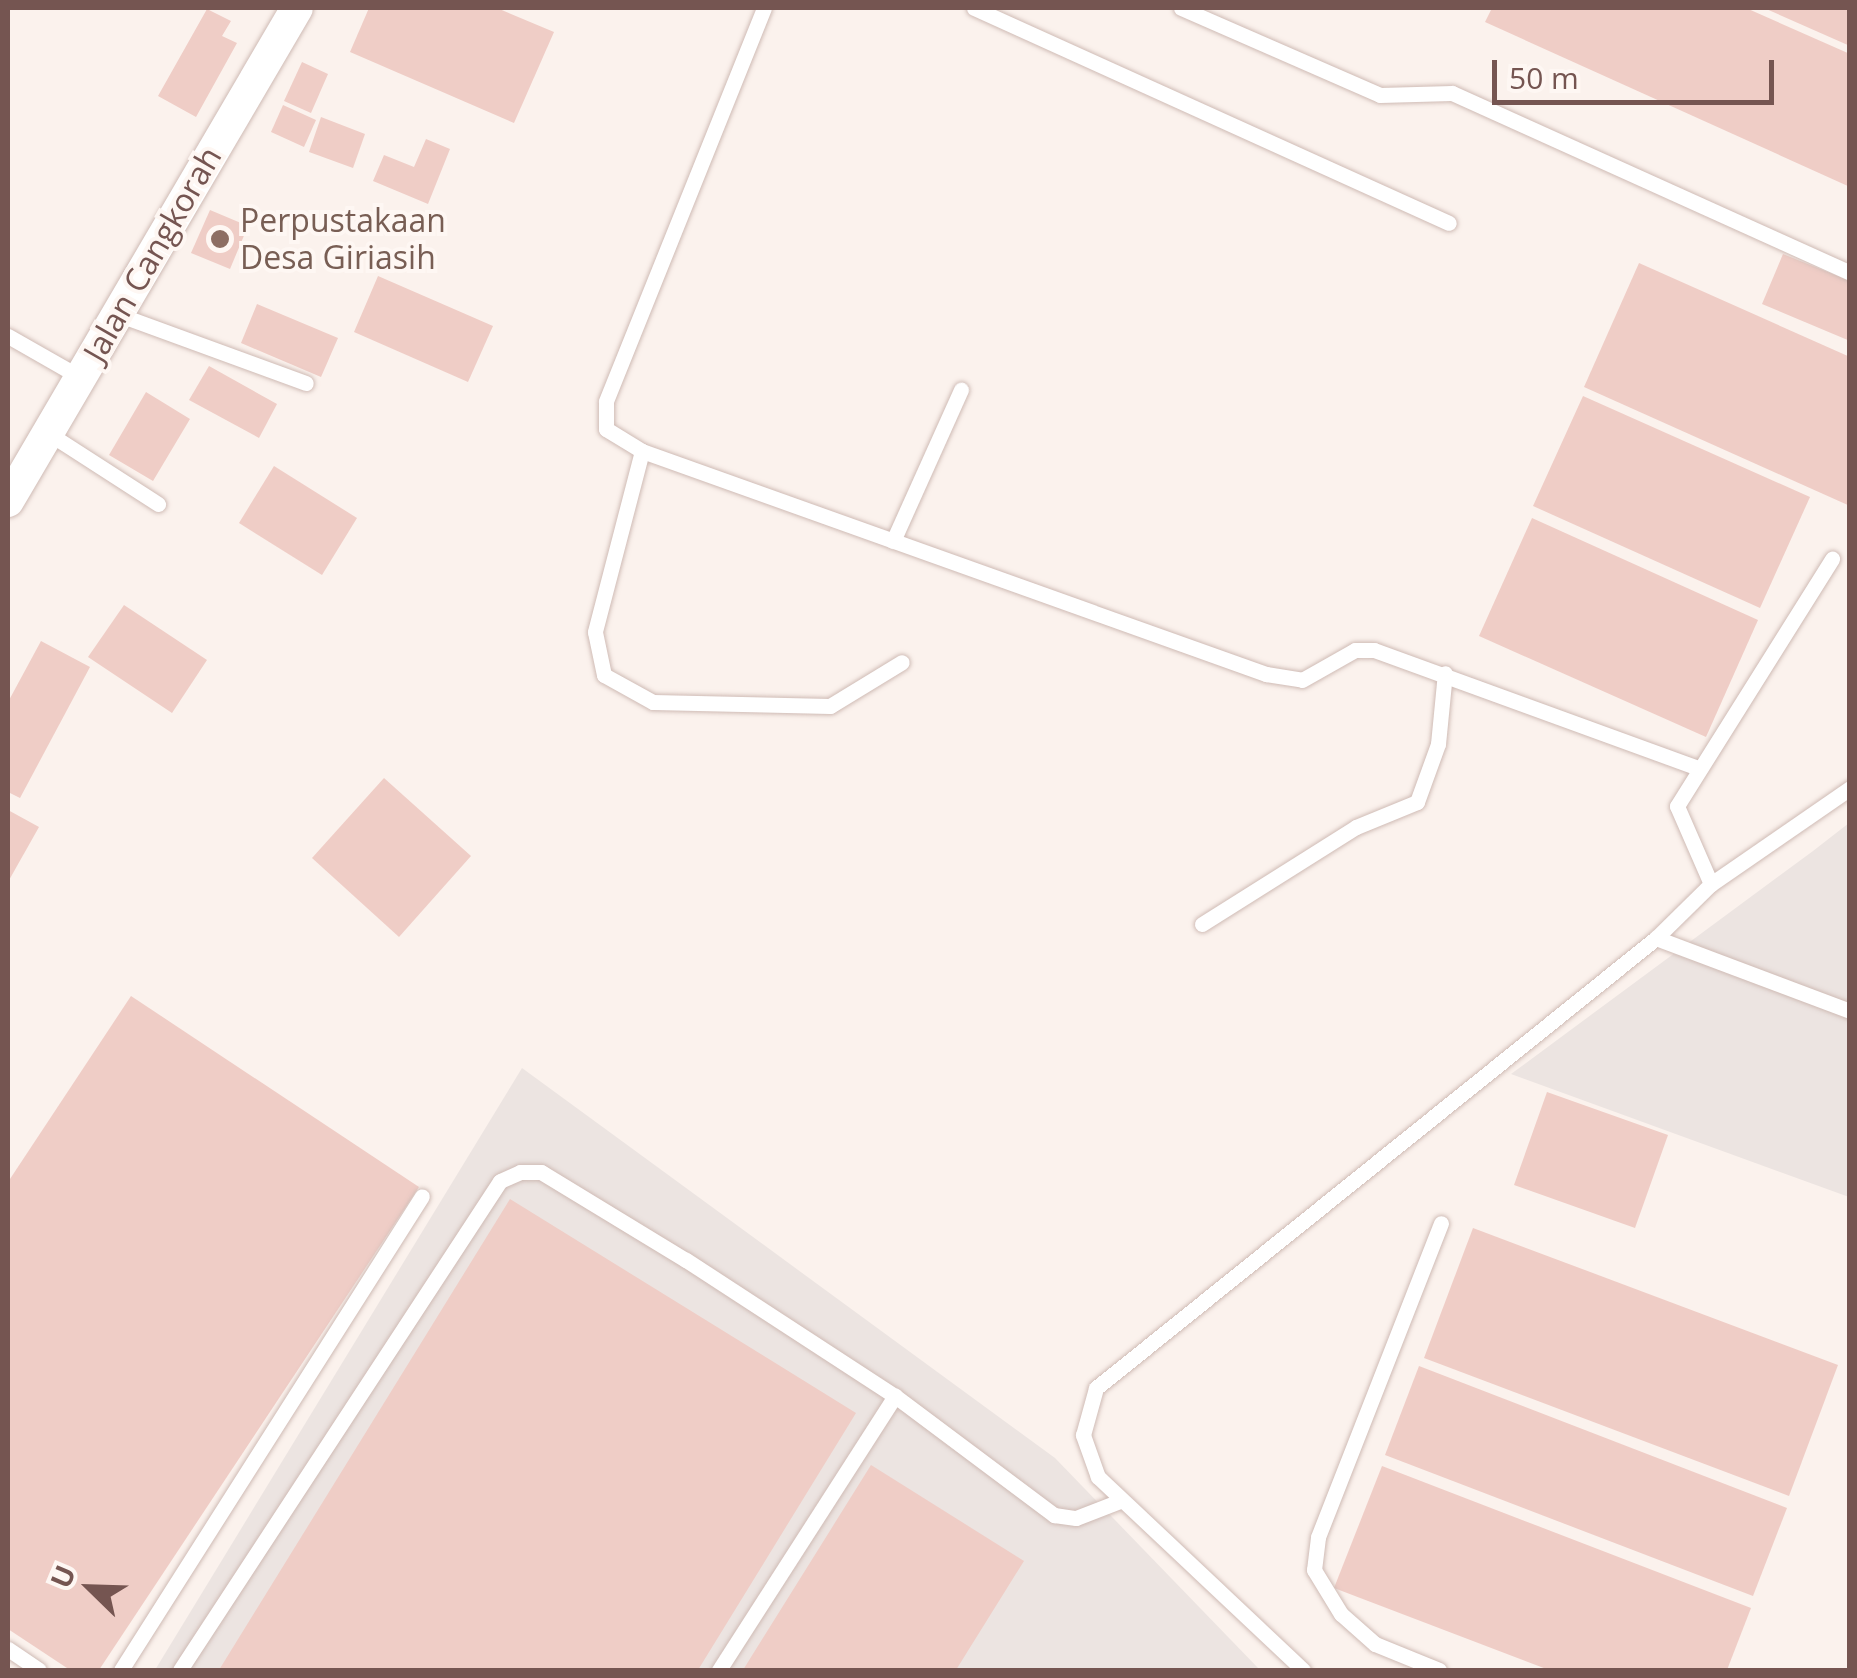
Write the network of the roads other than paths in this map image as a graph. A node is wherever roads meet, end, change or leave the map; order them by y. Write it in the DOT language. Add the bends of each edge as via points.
graph roads {
  1 [pos="764,8"];
  2 [pos="974,8"];
  3 [pos="1181,8"];
  4 [pos="287,11"];
  5 [pos="1449,223"];
  6 [pos="1850,273"];
  7 [pos="117,314"];
  8 [pos="8,336"];
  9 [pos="80,377"];
  10 [pos="306,383"];
  11 [pos="961,390"];
  12 [pos="47,433"];
  13 [pos="642,451"];
  14 [pos="8,501"];
  15 [pos="158,504"];
  16 [pos="893,541"];
  17 [pos="1832,559"];
  18 [pos="902,662"];
  19 [pos="1445,673"];
  20 [pos="1695,767"];
  21 [pos="1850,788"];
  22 [pos="1711,884"];
  23 [pos="1202,924"];
  24 [pos="1656,938"];
  25 [pos="1850,1011"];
  26 [pos="422,1196"];
  27 [pos="1440,1222"];
  28 [pos="895,1396"];
  29 [pos="1120,1501"];
  30 [pos="8,1649"];
  31 [pos="39,1670"];
  32 [pos="122,1670"];
  33 [pos="180,1670"];
  34 [pos="718,1670"];
  35 [pos="1304,1670"];
  36 [pos="1439,1670"];
  1 -- 13 [label="lane" via="606,402 606,428"];
  2 -- 5 [label="lane"];
  3 -- 6 [label="lane" via="1380,95 1452,93"];
  4 -- 7 [label="street, Jalan Cangkorah"];
  7 -- 9 [label="street, Jalan Cangkorah"];
  7 -- 10 [label="lane"];
  8 -- 9 [label="lane"];
  9 -- 12 [label="street, Jalan Cangkorah"];
  11 -- 16 [label="lane"];
  12 -- 14 [label="street, Jalan Cangkorah"];
  12 -- 15 [label="lane"];
  13 -- 16 [label="lane"];
  13 -- 18 [label="lane" via="595,632 604,675 653,702 830,706"];
  16 -- 19 [label="lane" via="1266,674 1302,680 1356,650"];
  17 -- 20 [label="lane"];
  19 -- 20 [label="lane"];
  19 -- 23 [label="lane" via="1438,744 1416,802 1356,826"];
  20 -- 22 [label="lane" via="1677,822"];
  21 -- 22 [label="lane"];
  22 -- 24 [label="lane"];
  24 -- 25 [label="lane"];
  24 -- 29 [label="lane" via="1105,1375 1083,1435 1086,1456"];
  26 -- 32 [label="lane"];
  27 -- 36 [label="lane" via="1318,1536 1314,1570 1375,1644"];
  28 -- 29 [label="lane" via="1054,1515 1076,1518"];
  28 -- 33 [label="lane" via="541,1172 520,1172 500,1181"];
  28 -- 34 [label="lane"];
  29 -- 35 [label="lane"];
  30 -- 31 [label="lane"];
}
